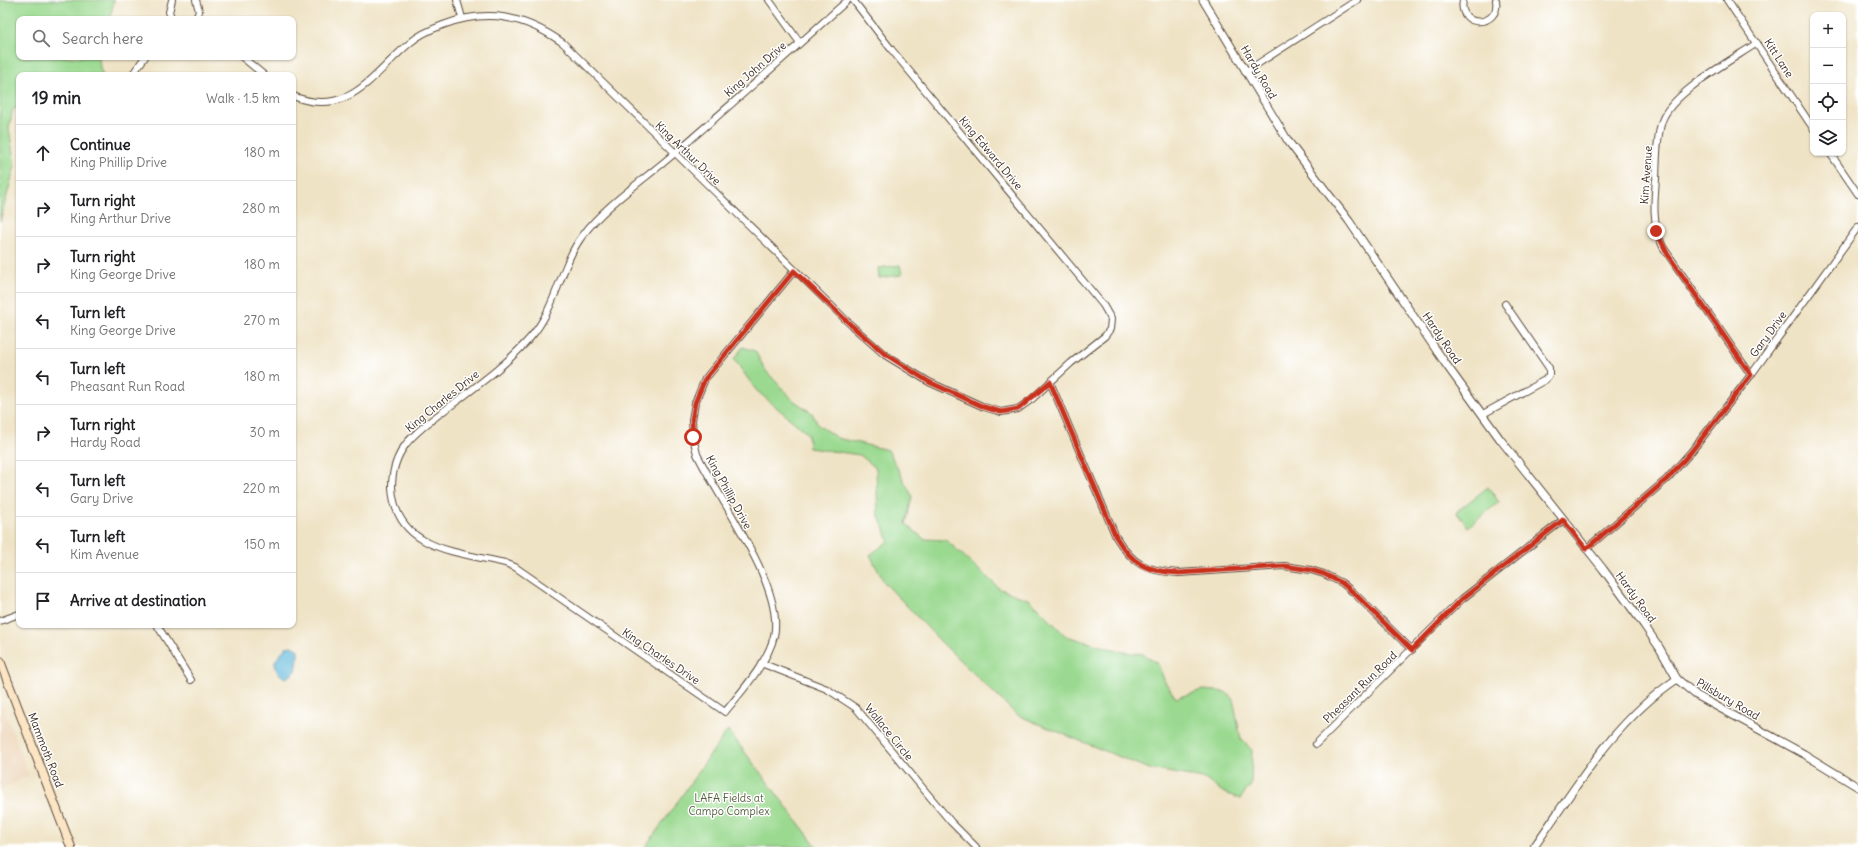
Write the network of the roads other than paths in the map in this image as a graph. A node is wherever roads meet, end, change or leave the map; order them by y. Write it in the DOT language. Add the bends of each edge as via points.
graph roads {
  1 [pos="172,0"];
  2 [pos="196,0"];
  3 [pos="457,0"];
  4 [pos="769,0"];
  5 [pos="848,0"];
  6 [pos="853,0"];
  7 [pos="1203,0"];
  8 [pos="1357,0"];
  9 [pos="1463,0"];
  10 [pos="1496,0"];
  11 [pos="1727,0"];
  12 [pos="170,16"];
  13 [pos="197,16"];
  14 [pos="462,18"];
  15 [pos="800,43"];
  16 [pos="1757,43"];
  17 [pos="143,60"];
  18 [pos="246,60"];
  19 [pos="134,72"];
  20 [pos="260,72"];
  21 [pos="1245,72"];
  22 [pos="296,97"];
  23 [pos="1810,123"];
  24 [pos="675,153"];
  25 [pos="1832,156"];
  26 [pos="1858,194"];
  27 [pos="1858,227"];
  28 [pos="794,271"];
  29 [pos="1505,304"];
  30 [pos="1751,375"];
  31 [pos="1050,382"];
  32 [pos="1483,414"];
  33 [pos="1563,520"];
  34 [pos="1586,549"];
  35 [pos="16,615"];
  36 [pos="0,621"];
  37 [pos="159,628"];
  38 [pos="1412,650"];
  39 [pos="0,661"];
  40 [pos="761,663"];
  41 [pos="1677,679"];
  42 [pos="191,680"];
  43 [pos="725,712"];
  44 [pos="1316,744"];
  45 [pos="1858,787"];
  46 [pos="71,847"];
  47 [pos="976,847"];
  48 [pos="1534,847"];
  1 -- 12 [label="street" via="168,12"];
  2 -- 13 [label="street" via="199,11"];
  3 -- 14 [label="street"];
  4 -- 15 [label="street"];
  5 -- 15 [label="street, King John Drive"];
  6 -- 31 [label="street, King Edward Drive" via="1103,305 1111,319 1110,329 1105,336"];
  7 -- 21 [label="street, Hardy Road"];
  8 -- 21 [label="street"];
  9 -- 10 [label="street" via="1462,9 1465,15 1479,22 1489,19 1494,14"];
  11 -- 16 [label="street, Kitt Lane"];
  14 -- 22 [label="street, King Arthur Drive" via="433,28 418,37 367,85 350,96 322,102"];
  14 -- 24 [label="street, King Arthur Drive" via="500,15 526,22 549,33"];
  15 -- 24 [label="street, King John Drive"];
  16 -- 23 [label="street, Kitt Lane"];
  16 -- 30 [label="street, Kim Avenue" via="1684,93 1665,114 1661,122 1654,206 1656,231 1665,251"];
  17 -- 19 [label="street"];
  18 -- 20 [label="street"];
  21 -- 32 [label="street, Hardy Road" via="1288,141 1351,224 1445,363"];
  24 -- 28 [label="street, King Arthur Drive"];
  24 -- 43 [label="street, King Charles Drive" via="600,216 582,236 546,315 532,337 500,367 431,420 406,444 395,467 392,488 399,514 411,531 422,540 440,549 515,567"];
  25 -- 26 [label="street"];
  27 -- 30 [label="street, Gary Drive"];
  28 -- 31 [label="street, King Arthur Drive" via="885,354 929,382 978,404 1001,412 1010,412 1023,406"];
  28 -- 40 [label="street, King Phillip Drive" via="705,379 695,403 692,420 697,454 761,572 773,601 774,636"];
  29 -- 32 [label="street" via="1549,368 1549,375 1546,380"];
  30 -- 34 [label="street, Gary Drive" via="1667,479"];
  31 -- 38 [label="street" via="1116,537 1125,552 1137,563 1145,568 1179,573 1284,566 1311,570 1342,583"];
  32 -- 33 [label="street, Hardy Road"];
  33 -- 34 [label="street, Hardy Road"];
  33 -- 38 [label="street, Pheasant Run Road" via="1462,599"];
  34 -- 41 [label="street, Hardy Road" via="1644,625"];
  35 -- 36 [label="street"];
  37 -- 42 [label="street"];
  38 -- 44 [label="street, Pheasant Run Road"];
  39 -- 46 [label="main road, Mammoth Road"];
  40 -- 43 [label="street, King Phillip Drive"];
  40 -- 47 [label="street, Wallace Circle" via="827,689 856,708 951,822"];
  41 -- 45 [label="street, Pillsbury Road" via="1696,695 1804,754"];
  41 -- 48 [label="street" via="1655,694 1622,725 1587,770"];
}
